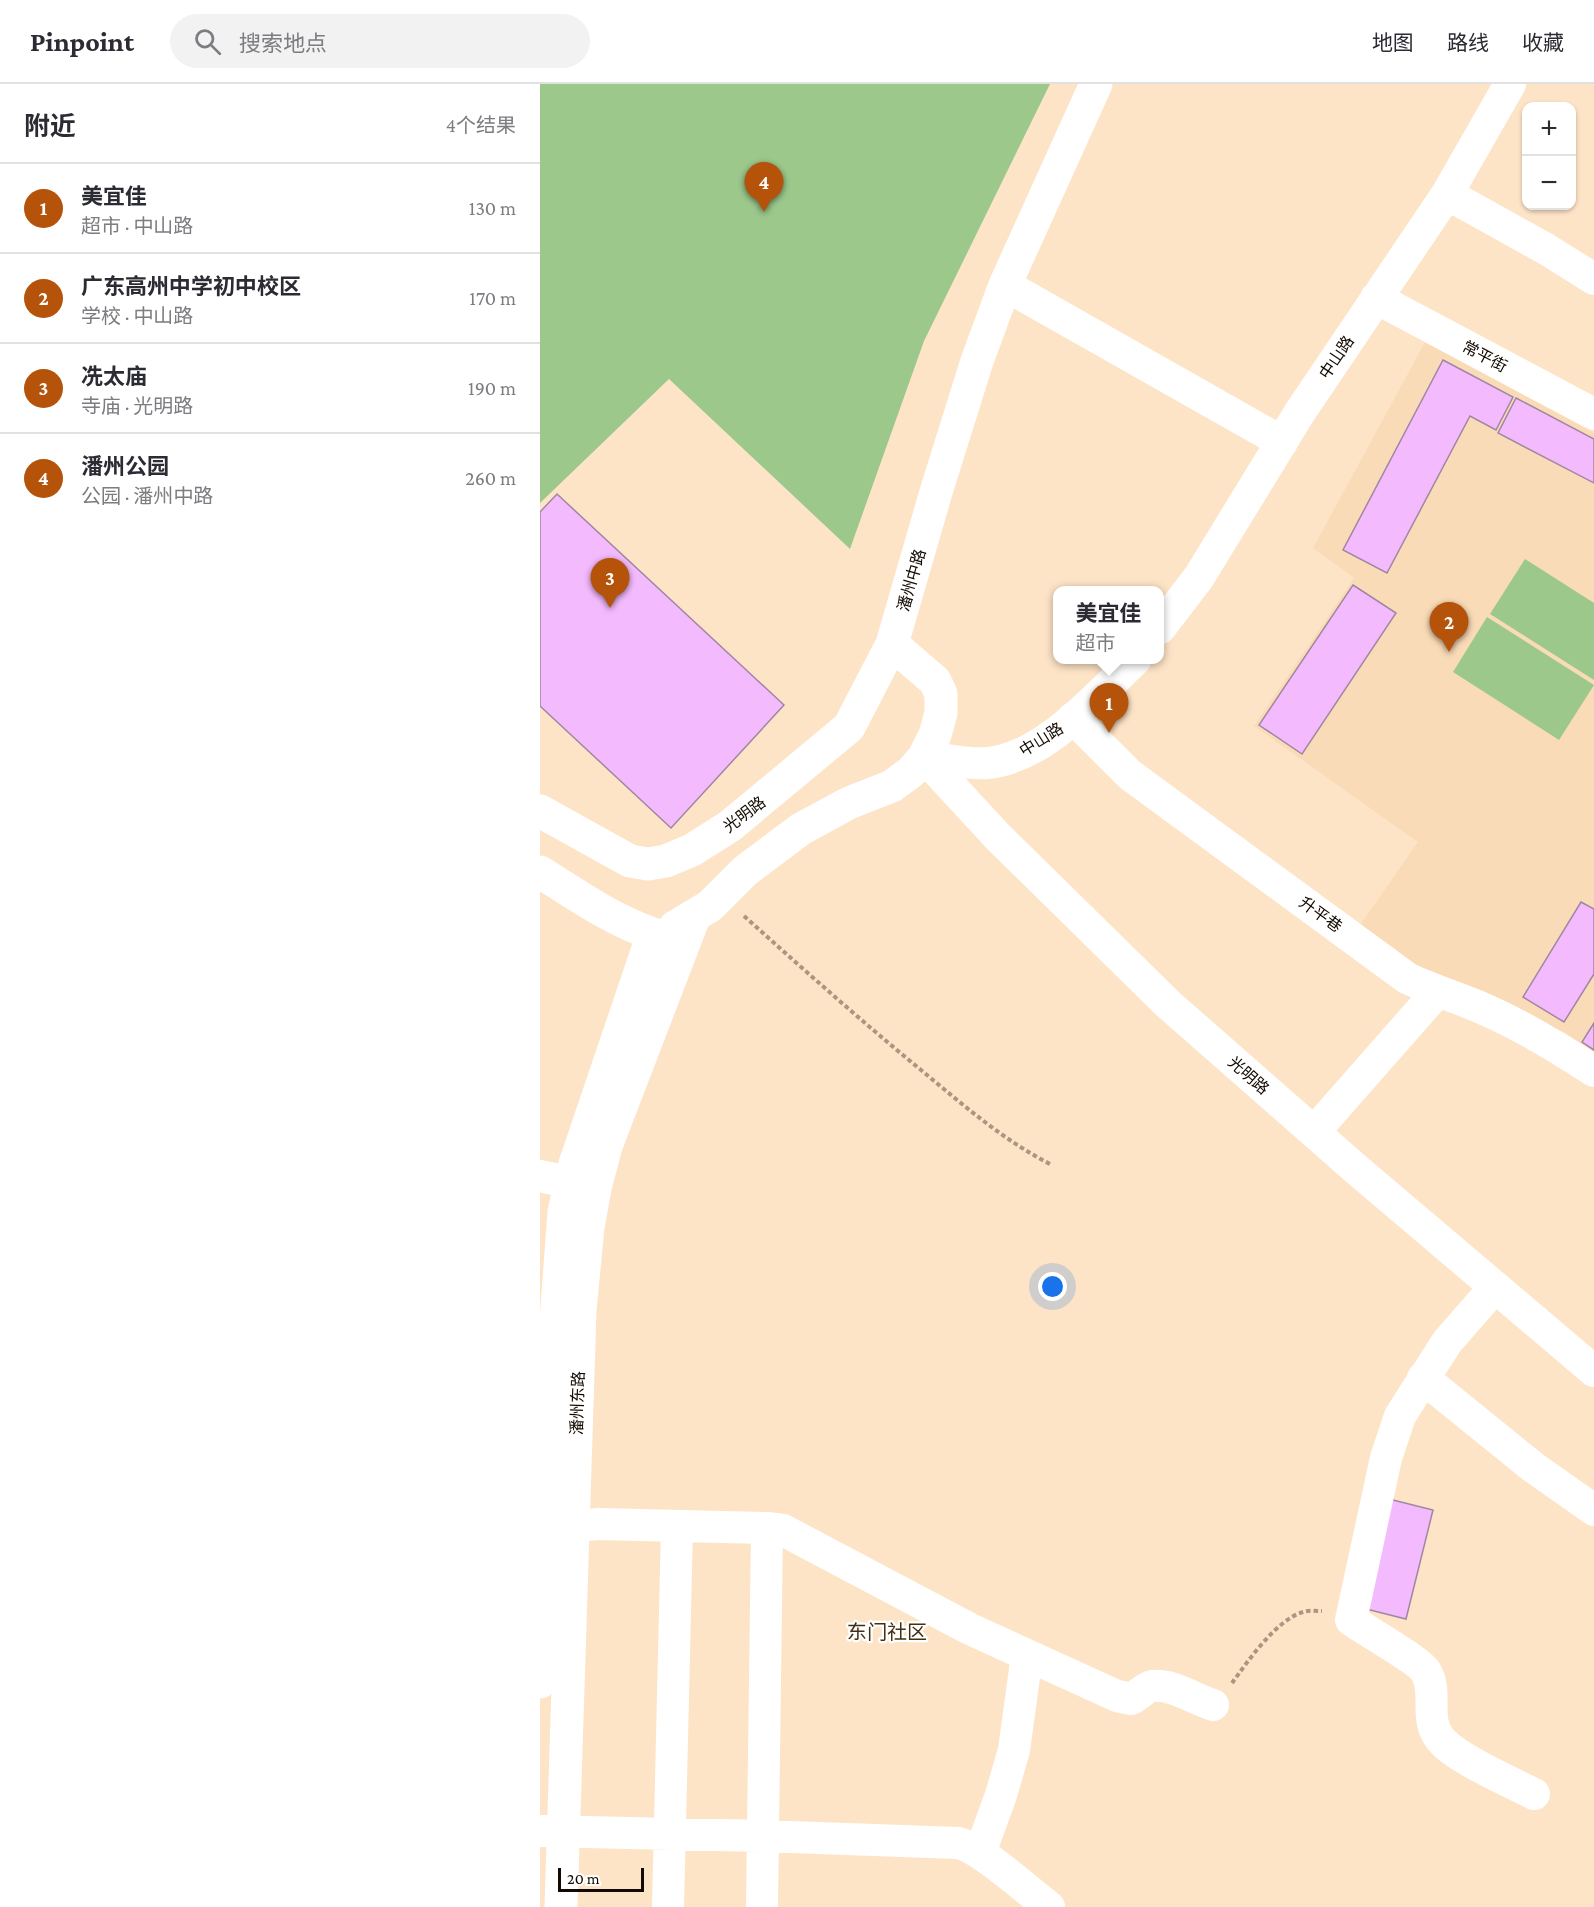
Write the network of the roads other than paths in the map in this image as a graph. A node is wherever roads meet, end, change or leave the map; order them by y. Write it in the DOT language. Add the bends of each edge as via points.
graph roads {
  1 [pos="1096,84"];
  2 [pos="1510,84"];
  3 [pos="1448,194"];
  4 [pos="1594,279"];
  5 [pos="1005,285"];
  6 [pos="1376,298"];
  7 [pos="1594,414"];
  8 [pos="1282,442"];
  9 [pos="1164,623"];
  10 [pos="892,644"];
  11 [pos="1131,664"];
  12 [pos="1073,718"];
  13 [pos="924,757"];
  14 [pos="540,811"];
  15 [pos="540,872"];
  16 [pos="694,917"];
  17 [pos="653,934"];
  18 [pos="1437,992"];
  19 [pos="1594,1071"];
  20 [pos="1314,1132"];
  21 [pos="540,1176"];
  22 [pos="583,1186"];
  23 [pos="1495,1287"];
  24 [pos="1589,1356"];
  25 [pos="1423,1378"];
  26 [pos="1594,1510"];
  27 [pos="553,1521"];
  28 [pos="677,1527"];
  29 [pos="767,1528"];
  30 [pos="1027,1655"];
  31 [pos="540,1682"];
  32 [pos="1213,1705"];
  33 [pos="1534,1794"];
  34 [pos="552,1831"];
  35 [pos="670,1834"];
  36 [pos="763,1836"];
  37 [pos="980,1853"];
  38 [pos="561,1907"];
  39 [pos="668,1907"];
  40 [pos="762,1907"];
  41 [pos="1049,1907"];
  1 -- 5 [label="main road, 潘州中路"];
  2 -- 3 [label="street, 中山路"];
  3 -- 4 [label="street"];
  3 -- 6 [label="street, 中山路"];
  5 -- 8 [label="street"];
  5 -- 10 [label="main road, 潘州中路" via="977,361"];
  6 -- 7 [label="street, 常平街"];
  6 -- 8 [label="street, 中山路"];
  8 -- 9 [label="street, 中山路" via="1199,577"];
  10 -- 13 [label="main road" via="934,681 941,694 941,713"];
  10 -- 14 [label="main road, 光明路" via="849,727 730,826 692,850 666,861 630,861"];
  11 -- 12 [label="street, 中山路"];
  12 -- 13 [label="street, 中山路" via="1029,751 1011,758 987,763"];
  12 -- 18 [label="street, 升平巷" via="1116,763 1154,793 1407,978"];
  13 -- 16 [label="main road" via="892,786 849,803 801,829 745,871"];
  13 -- 20 [label="street, 光明路" via="998,837 1168,1004"];
  15 -- 17 [label="main road" via="600,910"];
  16 -- 17 [label="main road"];
  16 -- 22 [label="main road, 潘州东路" via="606,1146"];
  17 -- 22 [label="main road, 潘州东路" via="575,1164"];
  18 -- 19 [label="street, 升平巷" via="1464,1000 1530,1032"];
  18 -- 20 [label="street"];
  20 -- 23 [label="street, 光明路"];
  21 -- 22 [label="street"];
  22 -- 27 [label="main road, 潘州东路" via="588,1227"];
  23 -- 24 [label="street, 光明路"];
  23 -- 25 [label="street" via="1447,1342"];
  25 -- 26 [label="street" via="1533,1467"];
  25 -- 33 [label="street" via="1392,1437 1351,1620 1425,1670 1431,1685 1431,1719 1443,1742"];
  27 -- 28 [label="street"];
  27 -- 31 [label="main road, 潘州东路"];
  27 -- 34 [label="main road, 潘州东路"];
  28 -- 29 [label="street"];
  28 -- 35 [label="street"];
  29 -- 30 [label="street" via="788,1533"];
  29 -- 36 [label="street"];
  30 -- 32 [label="street" via="1125,1699 1154,1686"];
  30 -- 37 [label="street" via="1014,1750"];
  34 -- 35 [label="street"];
  34 -- 38 [label="main road, 潘州东路"];
  35 -- 36 [label="street"];
  35 -- 39 [label="street"];
  36 -- 37 [label="street" via="958,1843"];
  36 -- 40 [label="street"];
  37 -- 41 [label="street"];
}
